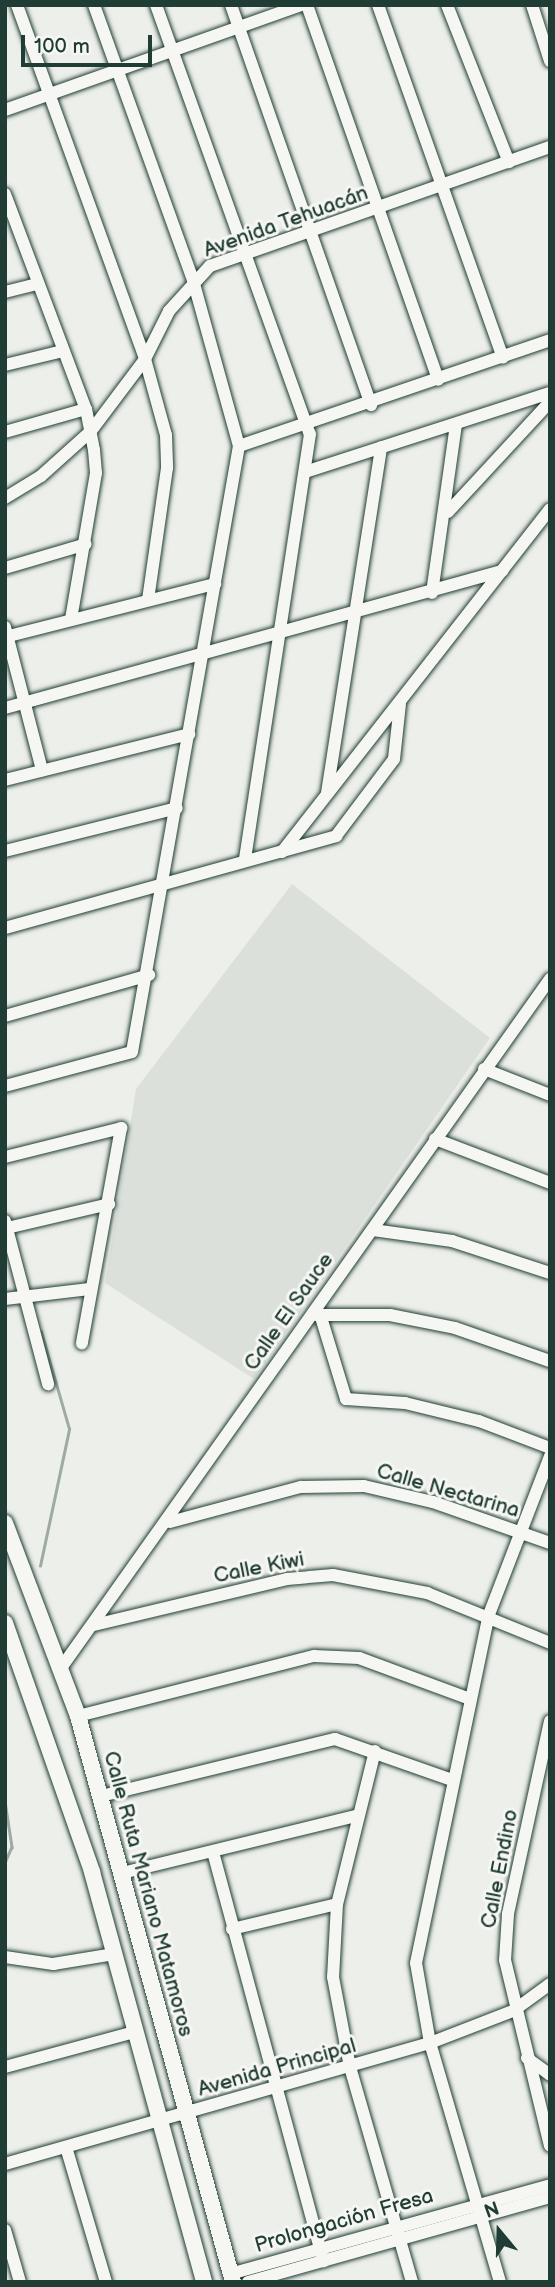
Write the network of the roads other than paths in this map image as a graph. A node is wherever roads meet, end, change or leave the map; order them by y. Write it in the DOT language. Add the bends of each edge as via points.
graph roads {
  1 [pos="17,5"];
  2 [pos="94,5"];
  3 [pos="156,5"];
  4 [pos="232,5"];
  5 [pos="301,5"];
  6 [pos="307,5"];
  7 [pos="378,5"];
  8 [pos="447,5"];
  9 [pos="532,5"];
  10 [pos="239,27"];
  11 [pos="172,50"];
  12 [pos="550,61"];
  13 [pos="117,70"];
  14 [pos="48,95"];
  15 [pos="5,110"];
  16 [pos="550,147"];
  17 [pos="509,162"];
  18 [pos="442,186"];
  19 [pos="5,194"];
  20 [pos="379,208"];
  21 [pos="10,223"];
  22 [pos="313,230"];
  23 [pos="243,254"];
  24 [pos="193,281"];
  25 [pos="37,284"];
  26 [pos="5,292"];
  27 [pos="550,340"];
  28 [pos="63,351"];
  29 [pos="503,358"];
  30 [pos="145,359"];
  31 [pos="5,365"];
  32 [pos="438,380"];
  33 [pos="550,393"];
  34 [pos="550,402"];
  35 [pos="371,405"];
  36 [pos="86,409"];
  37 [pos="309,425"];
  38 [pos="456,425"];
  39 [pos="91,431"];
  40 [pos="5,432"];
  41 [pos="239,446"];
  42 [pos="381,447"];
  43 [pos="305,472"];
  44 [pos="5,498"];
  45 [pos="550,509"];
  46 [pos="447,513"];
  47 [pos="86,544"];
  48 [pos="5,568"];
  49 [pos="502,571"];
  50 [pos="215,584"];
  51 [pos="432,593"];
  52 [pos="148,600"];
  53 [pos="352,616"];
  54 [pos="71,619"];
  55 [pos="6,633"];
  56 [pos="278,636"];
  57 [pos="200,658"];
  58 [pos="25,703"];
  59 [pos="400,704"];
  60 [pos="5,708"];
  61 [pos="189,734"];
  62 [pos="43,771"];
  63 [pos="5,780"];
  64 [pos="327,793"];
  65 [pos="177,808"];
  66 [pos="5,850"];
  67 [pos="282,852"];
  68 [pos="245,860"];
  69 [pos="161,883"];
  70 [pos="5,928"];
  71 [pos="149,975"];
  72 [pos="550,979"];
  73 [pos="535,1000"];
  74 [pos="550,1006"];
  75 [pos="5,1017"];
  76 [pos="484,1069"];
  77 [pos="5,1086"];
  78 [pos="550,1095"];
  79 [pos="435,1139"];
  80 [pos="5,1157"];
  81 [pos="550,1183"];
  82 [pos="109,1204"];
  83 [pos="6,1224"];
  84 [pos="373,1230"];
  85 [pos="9,1247"];
  86 [pos="550,1273"];
  87 [pos="89,1289"];
  88 [pos="23,1294"];
  89 [pos="5,1299"];
  90 [pos="314,1315"];
  91 [pos="82,1343"];
  92 [pos="550,1361"];
  93 [pos="48,1384"];
  94 [pos="550,1448"];
  95 [pos="550,1456"];
  96 [pos="170,1522"];
  97 [pos="5,1523"];
  98 [pos="519,1531"];
  99 [pos="550,1543"];
  100 [pos="488,1617"];
  101 [pos="5,1623"];
  102 [pos="94,1625"];
  103 [pos="550,1643"];
  104 [pos="61,1668"];
  105 [pos="470,1699"];
  106 [pos="78,1716"];
  107 [pos="550,1721"];
  108 [pos="375,1751"];
  109 [pos="449,1779"];
  110 [pos="101,1796"];
  111 [pos="356,1816"];
  112 [pos="213,1852"];
  113 [pos="122,1874"];
  114 [pos="337,1904"];
  115 [pos="232,1929"];
  116 [pos="114,1954"];
  117 [pos="5,1957"];
  118 [pos="550,1983"];
  119 [pos="513,2011"];
  120 [pos="135,2032"];
  121 [pos="430,2043"];
  122 [pos="527,2058"];
  123 [pos="10,2063"];
  124 [pos="350,2067"];
  125 [pos="550,2075"];
  126 [pos="275,2090"];
  127 [pos="185,2116"];
  128 [pos="160,2123"];
  129 [pos="550,2146"];
  130 [pos="66,2147"];
  131 [pos="5,2164"];
  132 [pos="550,2185"];
  133 [pos="550,2197"];
  134 [pos="478,2202"];
  135 [pos="482,2215"];
  136 [pos="397,2225"];
  137 [pos="5,2230"];
  138 [pos="401,2239"];
  139 [pos="321,2255"];
  140 [pos="9,2256"];
  141 [pos="232,2278"];
  142 [pos="20,2282"];
  143 [pos="106,2282"];
  144 [pos="204,2282"];
  145 [pos="248,2282"];
  146 [pos="412,2282"];
  147 [pos="500,2282"];
  1 -- 14 [label="street"];
  2 -- 13 [label="street"];
  3 -- 11 [label="street"];
  4 -- 10 [label="street"];
  5 -- 10 [label="street"];
  6 -- 20 [label="street"];
  7 -- 18 [label="street"];
  8 -- 17 [label="street"];
  9 -- 12 [label="street"];
  10 -- 11 [label="street"];
  10 -- 22 [label="street"];
  11 -- 13 [label="street"];
  11 -- 23 [label="street"];
  13 -- 14 [label="street"];
  13 -- 24 [label="street"];
  14 -- 15 [label="street"];
  14 -- 30 [label="street"];
  16 -- 17 [label="street, Avenida Tehuacán"];
  17 -- 18 [label="street, Avenida Tehuacán"];
  18 -- 20 [label="street, Avenida Tehuacán"];
  18 -- 29 [label="street"];
  19 -- 21 [label="street"];
  20 -- 22 [label="street, Avenida Tehuacán"];
  20 -- 32 [label="street"];
  21 -- 25 [label="street"];
  22 -- 23 [label="street, Avenida Tehuacán"];
  22 -- 35 [label="street"];
  23 -- 24 [label="street, Avenida Tehuacán"];
  23 -- 37 [label="street"];
  24 -- 30 [label="street, Avenida Tehuacán"];
  24 -- 41 [label="street"];
  25 -- 26 [label="street"];
  25 -- 28 [label="street"];
  27 -- 29 [label="street"];
  28 -- 31 [label="street"];
  28 -- 36 [label="street"];
  29 -- 32 [label="street"];
  30 -- 39 [label="street, Avenida Tehuacán"];
  30 -- 52 [label="street" via="166,435 167,468"];
  32 -- 35 [label="street"];
  33 -- 38 [label="street"];
  34 -- 46 [label="street"];
  35 -- 37 [label="street"];
  36 -- 39 [label="street"];
  36 -- 40 [label="street"];
  37 -- 41 [label="street"];
  37 -- 43 [label="street"];
  38 -- 42 [label="street"];
  38 -- 46 [label="street"];
  39 -- 44 [label="street, Avenida Tehuacán" via="41,476"];
  39 -- 47 [label="street" via="96,473"];
  41 -- 50 [label="street"];
  42 -- 43 [label="street"];
  42 -- 53 [label="street"];
  43 -- 56 [label="street"];
  45 -- 49 [label="street"];
  46 -- 51 [label="street"];
  47 -- 48 [label="street"];
  47 -- 54 [label="street"];
  49 -- 51 [label="street"];
  49 -- 59 [label="street"];
  50 -- 52 [label="street"];
  50 -- 57 [label="street"];
  51 -- 53 [label="street"];
  52 -- 54 [label="street"];
  53 -- 56 [label="street"];
  53 -- 64 [label="street"];
  54 -- 55 [label="street"];
  55 -- 58 [label="street"];
  56 -- 57 [label="street"];
  56 -- 68 [label="street"];
  57 -- 58 [label="street"];
  57 -- 61 [label="street"];
  58 -- 60 [label="street"];
  58 -- 62 [label="street"];
  59 -- 64 [label="street"];
  59 -- 67 [label="street" via="402,732 394,760 346,827 322,843"];
  61 -- 62 [label="street"];
  61 -- 65 [label="street"];
  62 -- 63 [label="street"];
  64 -- 67 [label="street"];
  65 -- 66 [label="street"];
  65 -- 69 [label="street"];
  67 -- 68 [label="street"];
  68 -- 69 [label="street"];
  69 -- 70 [label="street"];
  69 -- 71 [label="street"];
  71 -- 75 [label="street"];
  71 -- 77 [label="street" via="132,1052"];
  72 -- 73 [label="street, Calle El Sauce"];
  73 -- 74 [label="street"];
  73 -- 76 [label="street, Calle El Sauce"];
  76 -- 78 [label="street"];
  76 -- 79 [label="street, Calle El Sauce"];
  79 -- 81 [label="street"];
  79 -- 84 [label="street, Calle El Sauce"];
  80 -- 82 [label="street" via="121,1128"];
  82 -- 83 [label="street"];
  82 -- 87 [label="street"];
  83 -- 85 [label="street"];
  84 -- 86 [label="street" via="452,1241"];
  84 -- 90 [label="street, Calle El Sauce"];
  85 -- 88 [label="street"];
  87 -- 88 [label="street"];
  87 -- 91 [label="street"];
  88 -- 89 [label="street"];
  88 -- 93 [label="street"];
  90 -- 92 [label="street" via="390,1315 455,1328"];
  90 -- 94 [label="street" via="346,1399 430,1409"];
  90 -- 96 [label="street, Calle El Sauce"];
  95 -- 98 [label="street"];
  96 -- 98 [label="street, Calle Nectarina" via="301,1487 364,1486"];
  96 -- 102 [label="street, Calle El Sauce"];
  97 -- 104 [label="main road, Calle Ruta Mariano Matamoros"];
  98 -- 99 [label="street, Calle Nectarina"];
  98 -- 100 [label="street"];
  100 -- 102 [label="street, Calle Kiwi" via="427,1593 333,1575 288,1579"];
  100 -- 103 [label="street, Calle Kiwi"];
  100 -- 105 [label="street"];
  101 -- 116 [label="main road"];
  102 -- 104 [label="street, Calle El Sauce"];
  104 -- 106 [label="main road, Calle Ruta Mariano Matamoros"];
  105 -- 106 [label="street" via="359,1658 314,1656"];
  105 -- 109 [label="street"];
  106 -- 110 [label="main road, Calle Ruta Mariano Matamoros"];
  107 -- 119 [label="street, Calle Endino" via="508,1914 505,1960"];
  108 -- 109 [label="street"];
  108 -- 110 [label="street" via="315,1741"];
  108 -- 111 [label="street"];
  109 -- 121 [label="street" via="416,1963"];
  110 -- 113 [label="main road, Calle Ruta Mariano Matamoros"];
  111 -- 112 [label="street"];
  111 -- 114 [label="street"];
  112 -- 113 [label="street"];
  112 -- 115 [label="street"];
  113 -- 127 [label="main road, Calle Ruta Mariano Matamoros"];
  114 -- 115 [label="street"];
  114 -- 124 [label="street" via="333,1977"];
  115 -- 126 [label="street"];
  116 -- 117 [label="street" via="53,1964"];
  116 -- 120 [label="main road"];
  118 -- 119 [label="street, Avenida Principal"];
  119 -- 121 [label="street, Avenida Principal"];
  119 -- 122 [label="street, Calle Endino"];
  120 -- 123 [label="street"];
  120 -- 128 [label="main road"];
  121 -- 124 [label="street, Avenida Principal"];
  121 -- 134 [label="street"];
  122 -- 125 [label="street"];
  122 -- 129 [label="street, Calle Endino"];
  124 -- 126 [label="street, Avenida Principal"];
  124 -- 136 [label="street"];
  126 -- 127 [label="street, Avenida Principal"];
  126 -- 139 [label="street"];
  127 -- 128 [label="street, Avenida Principal"];
  127 -- 141 [label="main road, Calle Ruta Mariano Matamoros"];
  128 -- 130 [label="street, Avenida Principal"];
  128 -- 144 [label="main road"];
  130 -- 131 [label="street, Avenida Principal"];
  130 -- 143 [label="street"];
  132 -- 134 [label="street, Prolongación Fresa"];
  133 -- 135 [label="street, Prolongación Fresa"];
  134 -- 135 [label="street"];
  134 -- 136 [label="street, Prolongación Fresa"];
  135 -- 138 [label="street, Prolongación Fresa"];
  135 -- 147 [label="street"];
  136 -- 138 [label="street"];
  136 -- 139 [label="street, Prolongación Fresa"];
  137 -- 140 [label="street"];
  138 -- 139 [label="street, Prolongación Fresa"];
  138 -- 146 [label="street"];
  139 -- 141 [label="street, Prolongación Fresa"];
  139 -- 145 [label="street, Prolongación Fresa"];
  140 -- 142 [label="street"];
}
